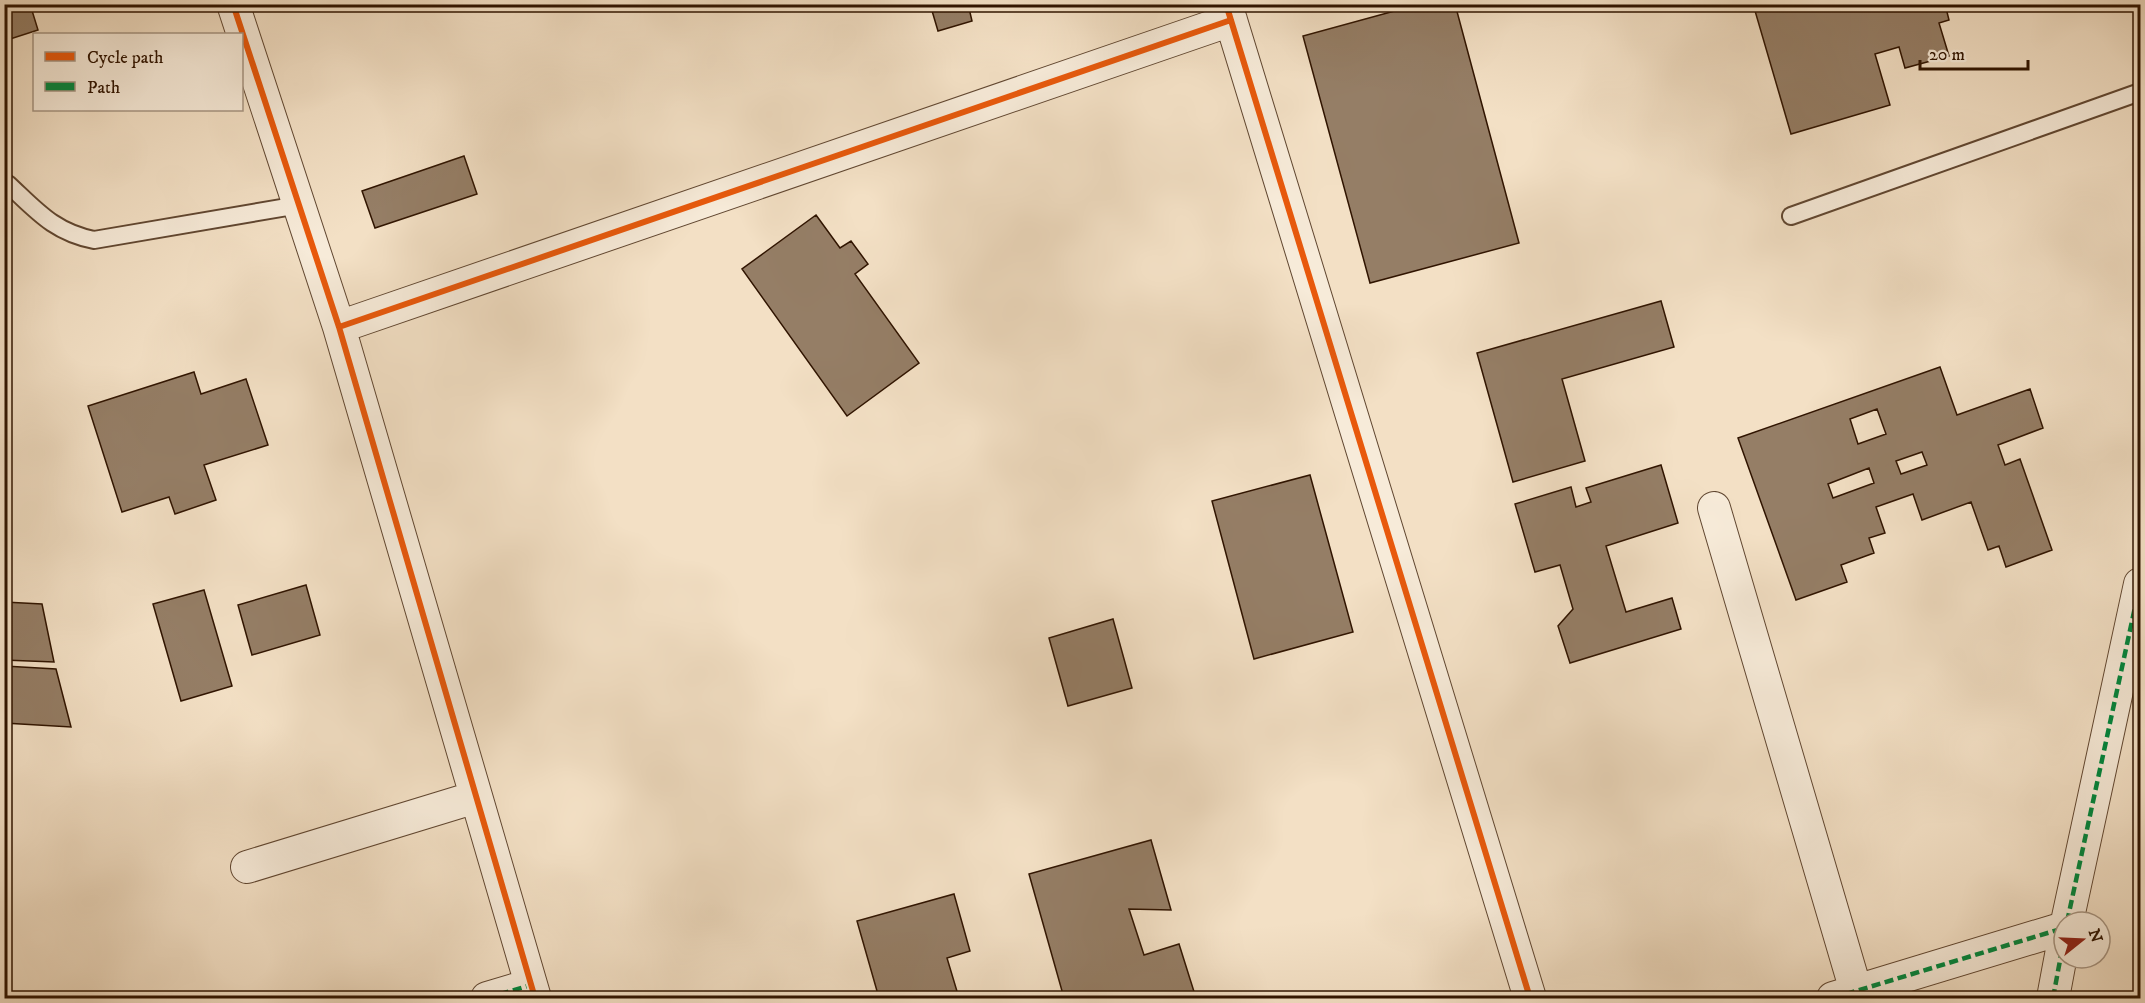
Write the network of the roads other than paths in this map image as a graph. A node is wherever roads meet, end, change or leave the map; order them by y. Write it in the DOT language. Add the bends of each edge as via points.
graph roads {
  1 [pos="233,4"];
  2 [pos="1229,12"];
  3 [pos="243,33"];
  4 [pos="243,34"];
  5 [pos="2140,92"];
  6 [pos="8,184"];
  7 [pos="299,205"];
  8 [pos="1791,216"];
  9 [pos="339,327"];
  10 [pos="1714,508"];
  11 [pos="2140,584"];
  12 [pos="476,797"];
  13 [pos="247,867"];
  14 [pos="2070,910"];
  15 [pos="2052,932"];
  16 [pos="2058,970"];
  17 [pos="533,992"];
  18 [pos="1844,995"];
  19 [pos="488,999"];
  20 [pos="1530,999"];
  21 [pos="2053,999"];
  1 -- 3 [label="street"];
  2 -- 9 [label="street"];
  2 -- 20 [label="street"];
  4 -- 7 [label="street"];
  5 -- 8 [label="lane"];
  6 -- 7 [label="lane" via="53,225 74,236 94,240"];
  7 -- 9 [label="street"];
  9 -- 12 [label="street"];
  10 -- 18 [label="street"];
  11 -- 14 [label="street"];
  12 -- 13 [label="street"];
  12 -- 17 [label="street"];
  15 -- 18 [label="street"];
  16 -- 21 [label="street"];
  17 -- 19 [label="street"];
}
